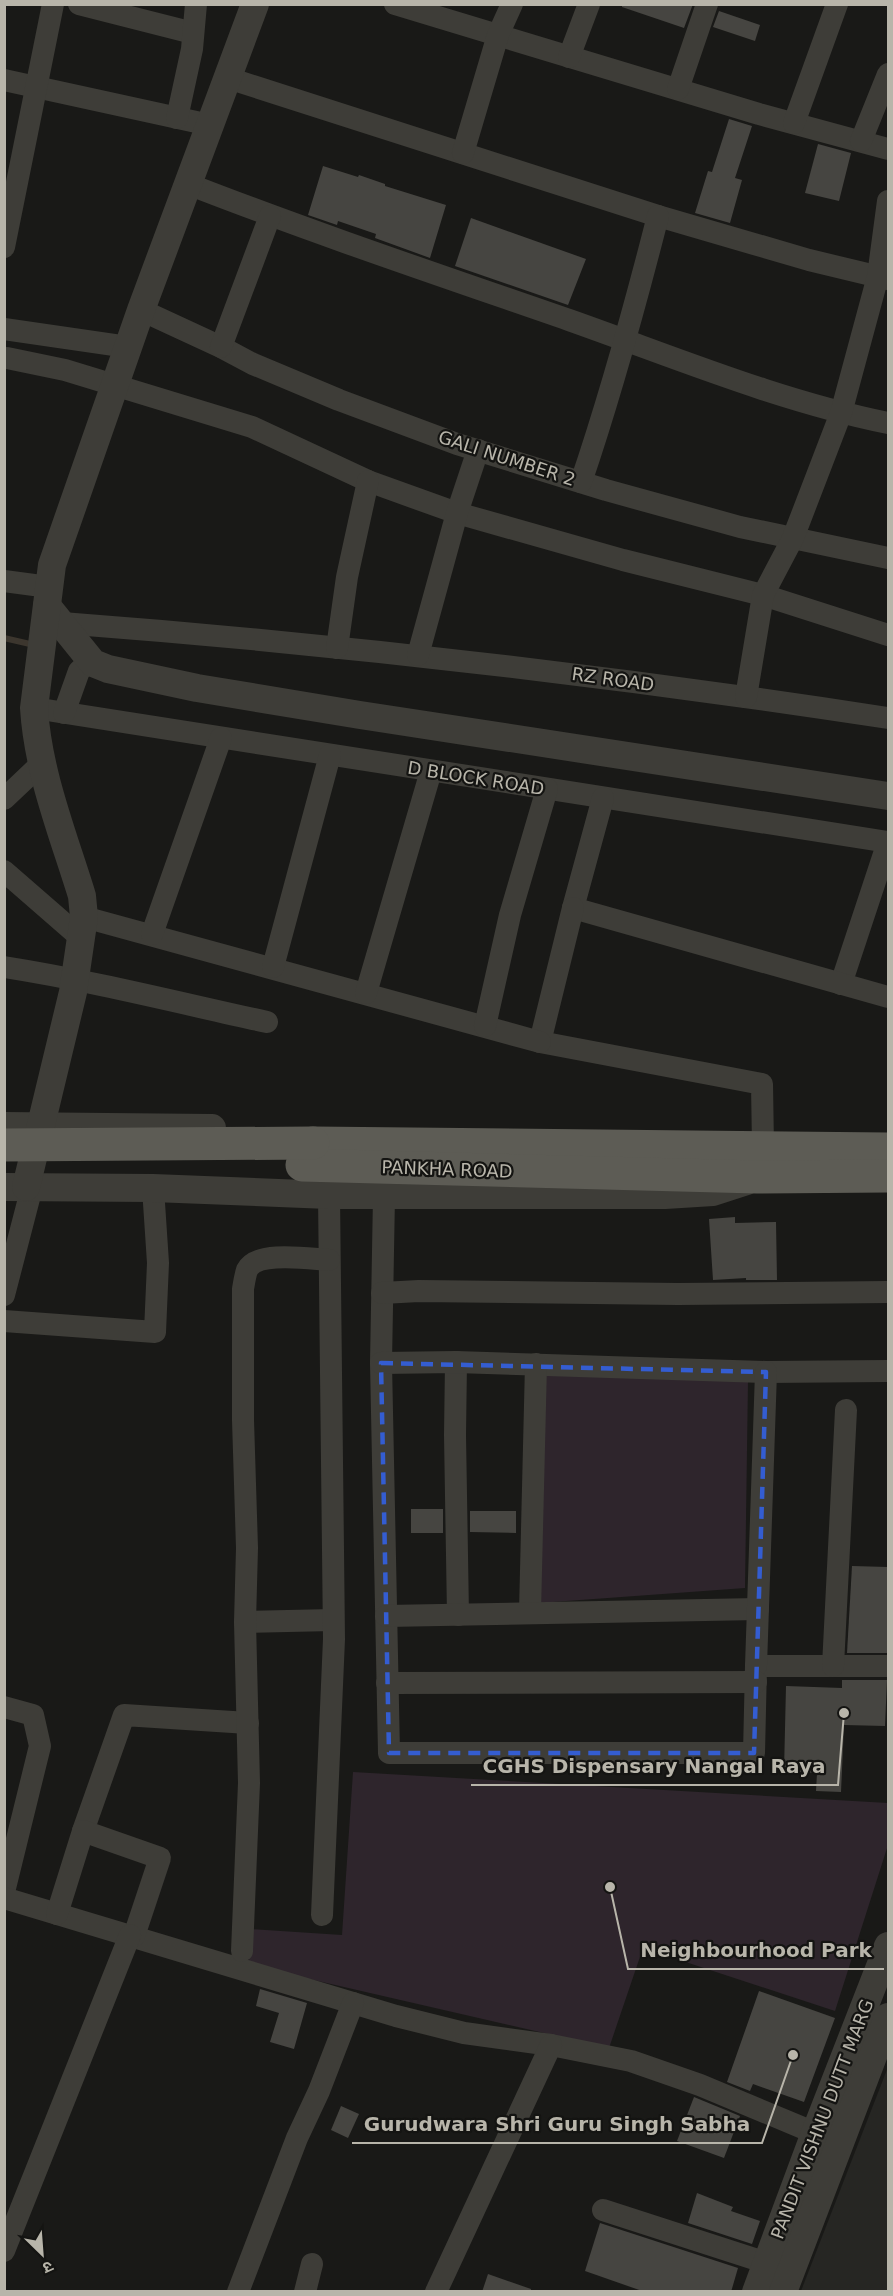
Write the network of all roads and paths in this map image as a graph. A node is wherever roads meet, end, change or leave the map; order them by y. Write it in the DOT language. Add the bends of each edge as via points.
graph roads {
  1 [pos="53,4"];
  2 [pos="79,4"];
  3 [pos="196,4"];
  4 [pos="255,4"];
  5 [pos="396,4"];
  6 [pos="512,4"];
  7 [pos="589,4"];
  8 [pos="707,4"];
  9 [pos="837,4"];
  10 [pos="193,33"];
  11 [pos="498,35"];
  12 [pos="569,57"];
  13 [pos="888,74"];
  14 [pos="228,78"];
  15 [pos="4,80"];
  16 [pos="38,87"];
  17 [pos="678,89"];
  18 [pos="177,118"];
  19 [pos="794,123"];
  20 [pos="210,125"];
  21 [pos="861,141"];
  22 [pos="888,149"];
  23 [pos="463,153"];
  24 [pos="188,184"];
  25 [pos="888,201"];
  26 [pos="270,216"];
  27 [pos="658,216"];
  28 [pos="4,247"];
  29 [pos="883,278"];
  30 [pos="141,310"];
  31 [pos="4,329"];
  32 [pos="626,341"];
  33 [pos="128,347"];
  34 [pos="221,347"];
  35 [pos="7,358"];
  36 [pos="115,385"];
  37 [pos="841,413"];
  38 [pos="888,423"];
  39 [pos="478,450"];
  40 [pos="368,481"];
  41 [pos="581,482"];
  42 [pos="457,513"];
  43 [pos="793,538"];
  44 [pos="888,558"];
  45 [pos="4,581"];
  46 [pos="763,595"];
  47 [pos="53,606"];
  48 [pos="888,634"];
  49 [pos="337,648"];
  50 [pos="418,655"];
  51 [pos="91,660"];
  52 [pos="746,697"];
  53 [pos="34,708"];
  54 [pos="64,713"];
  55 [pos="888,718"];
  56 [pos="221,738"];
  57 [pos="330,755"];
  58 [pos="41,764"];
  59 [pos="431,771"];
  60 [pos="547,789"];
  61 [pos="888,796"];
  62 [pos="603,798"];
  63 [pos="4,799"];
  64 [pos="888,842"];
  65 [pos="4,871"];
  66 [pos="573,908"];
  67 [pos="82,927"];
  68 [pos="152,934"];
  69 [pos="4,967"];
  70 [pos="273,967"];
  71 [pos="75,978"];
  72 [pos="841,984"];
  73 [pos="366,993"];
  74 [pos="888,997"];
  75 [pos="267,1022"];
  76 [pos="484,1026"];
  77 [pos="540,1042"];
  78 [pos="4,1126"];
  79 [pos="41,1126"];
  80 [pos="4,1145"];
  81 [pos="888,1149"];
  82 [pos="308,1154"];
  83 [pos="760,1162"];
  84 [pos="888,1176"];
  85 [pos="17,1182"];
  86 [pos="153,1188"];
  87 [pos="329,1195"];
  88 [pos="384,1196"];
  89 [pos="329,1260"];
  90 [pos="382,1293"];
  91 [pos="888,1293"];
  92 [pos="4,1295"];
  93 [pos="4,1322"];
  94 [pos="456,1362"];
  95 [pos="381,1363"];
  96 [pos="536,1364"];
  97 [pos="888,1371"];
  98 [pos="766,1372"];
  99 [pos="846,1410"];
  100 [pos="759,1609"];
  101 [pos="530,1612"];
  102 [pos="458,1615"];
  103 [pos="386,1616"];
  104 [pos="333,1620"];
  105 [pos="245,1622"];
  106 [pos="833,1666"];
  107 [pos="888,1666"];
  108 [pos="756,1674"];
  109 [pos="387,1683"];
  110 [pos="4,1707"];
  111 [pos="248,1723"];
  112 [pos="84,1831"];
  113 [pos="4,1892"];
  114 [pos="4,1898"];
  115 [pos="57,1914"];
  116 [pos="322,1915"];
  117 [pos="132,1936"];
  118 [pos="888,1947"];
  119 [pos="242,1951"];
  120 [pos="353,2003"];
  121 [pos="888,2017"];
  122 [pos="551,2044"];
  123 [pos="815,2133"];
  124 [pos="603,2210"];
  125 [pos="4,2252"];
  126 [pos="767,2263"];
  127 [pos="312,2264"];
  128 [pos="238,2292"];
  129 [pos="305,2292"];
  130 [pos="436,2292"];
  131 [pos="756,2292"];
  132 [pos="783,2292"];
  1 -- 16 [label="street"];
  2 -- 10 [label="street"];
  3 -- 10 [label="street"];
  4 -- 14 [label="street"];
  5 -- 11 [label="street"];
  6 -- 11 [label="street"];
  7 -- 12 [label="street"];
  8 -- 17 [label="street"];
  9 -- 19 [label="street"];
  10 -- 18 [label="street"];
  11 -- 12 [label="street"];
  11 -- 23 [label="street"];
  12 -- 17 [label="street"];
  13 -- 21 [label="street"];
  14 -- 20 [label="street"];
  14 -- 23 [label="street"];
  15 -- 16 [label="street"];
  16 -- 18 [label="street"];
  16 -- 28 [label="street"];
  17 -- 19 [label="street"];
  18 -- 20 [label="street"];
  19 -- 21 [label="street"];
  20 -- 24 [label="street"];
  21 -- 22 [label="street"];
  23 -- 27 [label="street"];
  24 -- 26 [label="street"];
  24 -- 30 [label="street"];
  25 -- 29 [label="street"];
  26 -- 32 [label="street"];
  26 -- 34 [label="street"];
  27 -- 29 [label="street"];
  27 -- 32 [label="street"];
  29 -- 37 [label="street"];
  30 -- 33 [label="street"];
  30 -- 34 [label="street, GALI NUMBER 2"];
  31 -- 33 [label="street"];
  32 -- 37 [label="street"];
  32 -- 41 [label="street"];
  33 -- 36 [label="street"];
  34 -- 39 [label="street, GALI NUMBER 2" via="339,400"];
  35 -- 36 [label="street"];
  36 -- 40 [label="street" via="252,427"];
  36 -- 47 [label="street" via="52,566"];
  37 -- 38 [label="street"];
  37 -- 43 [label="street"];
  39 -- 41 [label="street, GALI NUMBER 2"];
  39 -- 42 [label="street"];
  40 -- 42 [label="street"];
  40 -- 49 [label="street" via="347,577"];
  41 -- 43 [label="street, GALI NUMBER 2"];
  42 -- 46 [label="street"];
  42 -- 50 [label="street"];
  43 -- 44 [label="street, GALI NUMBER 2"];
  43 -- 46 [label="street"];
  45 -- 47 [label="street, RZ ROAD"];
  46 -- 48 [label="street"];
  46 -- 52 [label="street"];
  47 -- 49 [label="street, RZ ROAD"];
  47 -- 51 [label="street"];
  47 -- 53 [label="street"];
  49 -- 50 [label="street, RZ ROAD"];
  50 -- 52 [label="street, RZ ROAD"];
  51 -- 54 [label="street" via="79,671"];
  51 -- 61 [label="street" via="108,669 197,688"];
  52 -- 55 [label="street, RZ ROAD"];
  53 -- 54 [label="street, D BLOCK ROAD"];
  53 -- 58 [label="street"];
  54 -- 56 [label="street, D BLOCK ROAD"];
  56 -- 57 [label="street, D BLOCK ROAD"];
  56 -- 68 [label="street"];
  57 -- 59 [label="street, D BLOCK ROAD"];
  57 -- 70 [label="street"];
  58 -- 63 [label="street"];
  58 -- 67 [label="street" via="82,896"];
  59 -- 60 [label="street, D BLOCK ROAD"];
  59 -- 73 [label="street"];
  60 -- 62 [label="street, D BLOCK ROAD"];
  60 -- 76 [label="street" via="510,915"];
  62 -- 64 [label="street, D BLOCK ROAD"];
  62 -- 66 [label="street"];
  64 -- 72 [label="street"];
  65 -- 67 [label="street"];
  66 -- 72 [label="street"];
  66 -- 77 [label="street"];
  67 -- 68 [label="street"];
  67 -- 71 [label="street"];
  68 -- 70 [label="street"];
  69 -- 71 [label="street"];
  70 -- 73 [label="street"];
  71 -- 75 [label="street"];
  71 -- 79 [label="street"];
  72 -- 74 [label="street"];
  73 -- 76 [label="street"];
  76 -- 77 [label="street"];
  77 -- 83 [label="street" via="762,1084"];
  78 -- 79 [label="street"];
  79 -- 83 [label="street" via="703,1132"];
  79 -- 85 [label="street"];
  80 -- 82 [label="main road, PANKHA ROAD, bridge"];
  81 -- 83 [label="main road, PANKHA ROAD"];
  82 -- 83 [label="main road, PANKHA ROAD"];
  82 -- 85 [label="main road, PANKHA ROAD"];
  83 -- 84 [label="main road, PANKHA ROAD"];
  83 -- 88 [label="street" via="712,1192"];
  85 -- 86 [label="street"];
  85 -- 92 [label="street"];
  86 -- 87 [label="street"];
  86 -- 93 [label="street" via="158,1263 155,1332"];
  87 -- 88 [label="street"];
  87 -- 89 [label="street"];
  88 -- 90 [label="street"];
  89 -- 104 [label="street"];
  89 -- 105 [label="street" via="259,1260 248,1269 243,1289"];
  90 -- 91 [label="street"];
  90 -- 95 [label="street"];
  94 -- 95 [label="street"];
  94 -- 96 [label="street"];
  94 -- 102 [label="street"];
  95 -- 103 [label="street"];
  96 -- 98 [label="street"];
  96 -- 101 [label="street"];
  97 -- 98 [label="street"];
  98 -- 100 [label="street"];
  99 -- 106 [label="street"];
  100 -- 101 [label="street"];
  100 -- 108 [label="street"];
  101 -- 102 [label="street"];
  102 -- 103 [label="street"];
  103 -- 109 [label="street"];
  104 -- 105 [label="street"];
  104 -- 116 [label="street"];
  105 -- 111 [label="street"];
  106 -- 107 [label="street"];
  106 -- 108 [label="street"];
  108 -- 109 [label="street"];
  108 -- 109 [label="street" via="754,1753 389,1753"];
  110 -- 113 [label="street" via="33,1715 40,1746"];
  111 -- 112 [label="street" via="124,1715"];
  111 -- 119 [label="street"];
  112 -- 115 [label="street"];
  112 -- 117 [label="street" via="160,1858"];
  114 -- 115 [label="street"];
  115 -- 117 [label="street"];
  117 -- 120 [label="street"];
  117 -- 125 [label="street"];
  118 -- 123 [label="street, PANDIT VISHNU DUTT MARG"];
  120 -- 122 [label="street" via="464,2033"];
  120 -- 128 [label="street"];
  121 -- 132 [label="street, PANDIT VISHNU DUTT MARG"];
  122 -- 123 [label="street" via="632,2061"];
  122 -- 130 [label="street"];
  123 -- 126 [label="street, PANDIT VISHNU DUTT MARG"];
  124 -- 126 [label="street"];
  126 -- 131 [label="street, PANDIT VISHNU DUTT MARG"];
  127 -- 129 [label="street"];
}
